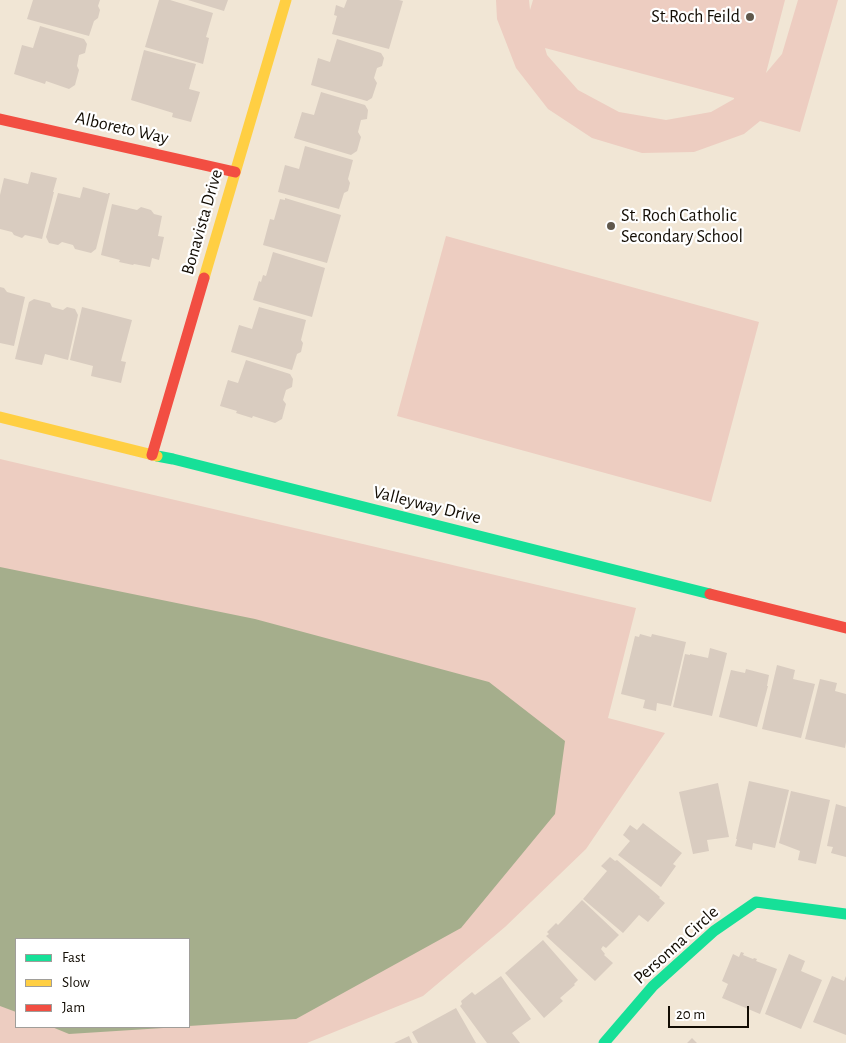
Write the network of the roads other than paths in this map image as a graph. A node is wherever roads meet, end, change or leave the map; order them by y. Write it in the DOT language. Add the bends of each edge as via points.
graph roads {
  1 [pos="286,0"];
  2 [pos="0,119"];
  3 [pos="235,172"];
  4 [pos="0,417"];
  5 [pos="152,455"];
  6 [pos="846,628"];
  7 [pos="846,914"];
  8 [pos="604,1043"];
  1 -- 3 [label="street, Bonavista Drive"];
  2 -- 3 [label="street, Alboreto Way"];
  3 -- 5 [label="street, Bonavista Drive"];
  4 -- 5 [label="street, Valleyway Drive"];
  5 -- 6 [label="street, Valleyway Drive"];
  7 -- 8 [label="street, Personna Circle" via="756,902 714,931 653,986"];
}
